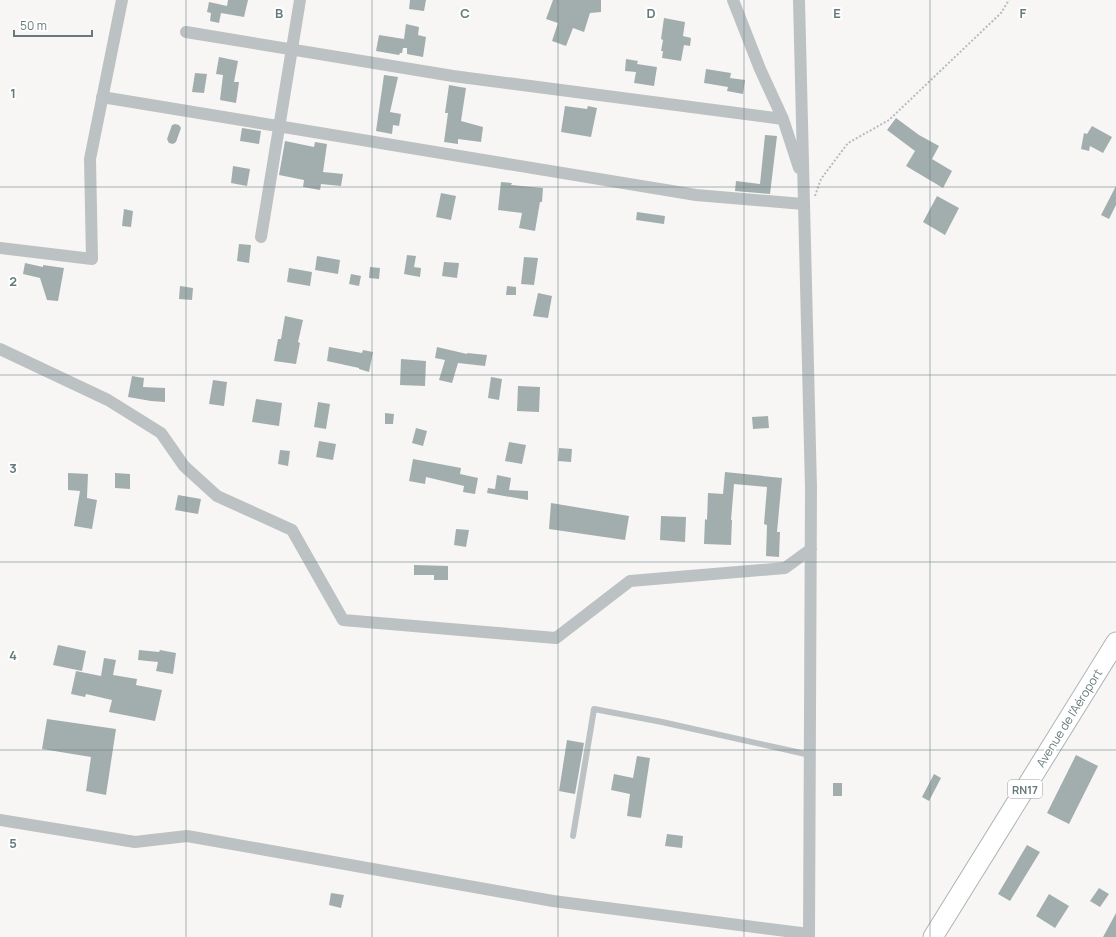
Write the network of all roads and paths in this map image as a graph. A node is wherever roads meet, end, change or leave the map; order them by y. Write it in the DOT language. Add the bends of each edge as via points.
graph roads {
  1 [pos="122,0"];
  2 [pos="300,0"];
  3 [pos="733,0"];
  4 [pos="799,0"];
  5 [pos="1009,0"];
  6 [pos="186,32"];
  7 [pos="292,49"];
  8 [pos="102,97"];
  9 [pos="783,119"];
  10 [pos="280,127"];
  11 [pos="803,180"];
  12 [pos="809,202"];
  13 [pos="261,237"];
  14 [pos="0,248"];
  15 [pos="0,349"];
  16 [pos="811,549"];
  17 [pos="1116,642"];
  18 [pos="810,755"];
  19 [pos="0,820"];
  20 [pos="573,836"];
  21 [pos="809,936"];
  22 [pos="934,937"];
  1 -- 8 [label="street"];
  2 -- 7 [label="street"];
  3 -- 9 [label="street"];
  4 -- 11 [label="street"];
  5 -- 12 [label="path" via="1001,13 889,120 848,143 821,179"];
  6 -- 7 [label="street"];
  7 -- 9 [label="street" via="453,76"];
  7 -- 10 [label="street"];
  8 -- 10 [label="street"];
  8 -- 14 [label="street" via="90,159 92,259"];
  9 -- 11 [label="street"];
  10 -- 12 [label="street" via="696,195"];
  10 -- 13 [label="street"];
  11 -- 12 [label="street"];
  12 -- 16 [label="street"];
  15 -- 16 [label="street" via="121,408 161,433 184,466 217,496 292,530 343,620 556,638 630,581 785,568"];
  16 -- 18 [label="street"];
  17 -- 22 [label="main road, Avenue de l'Aéroport / RN17"];
  18 -- 20 [label="lane" via="594,709"];
  18 -- 21 [label="street"];
  19 -- 21 [label="street" via="135,842 187,836 553,901"];
}
